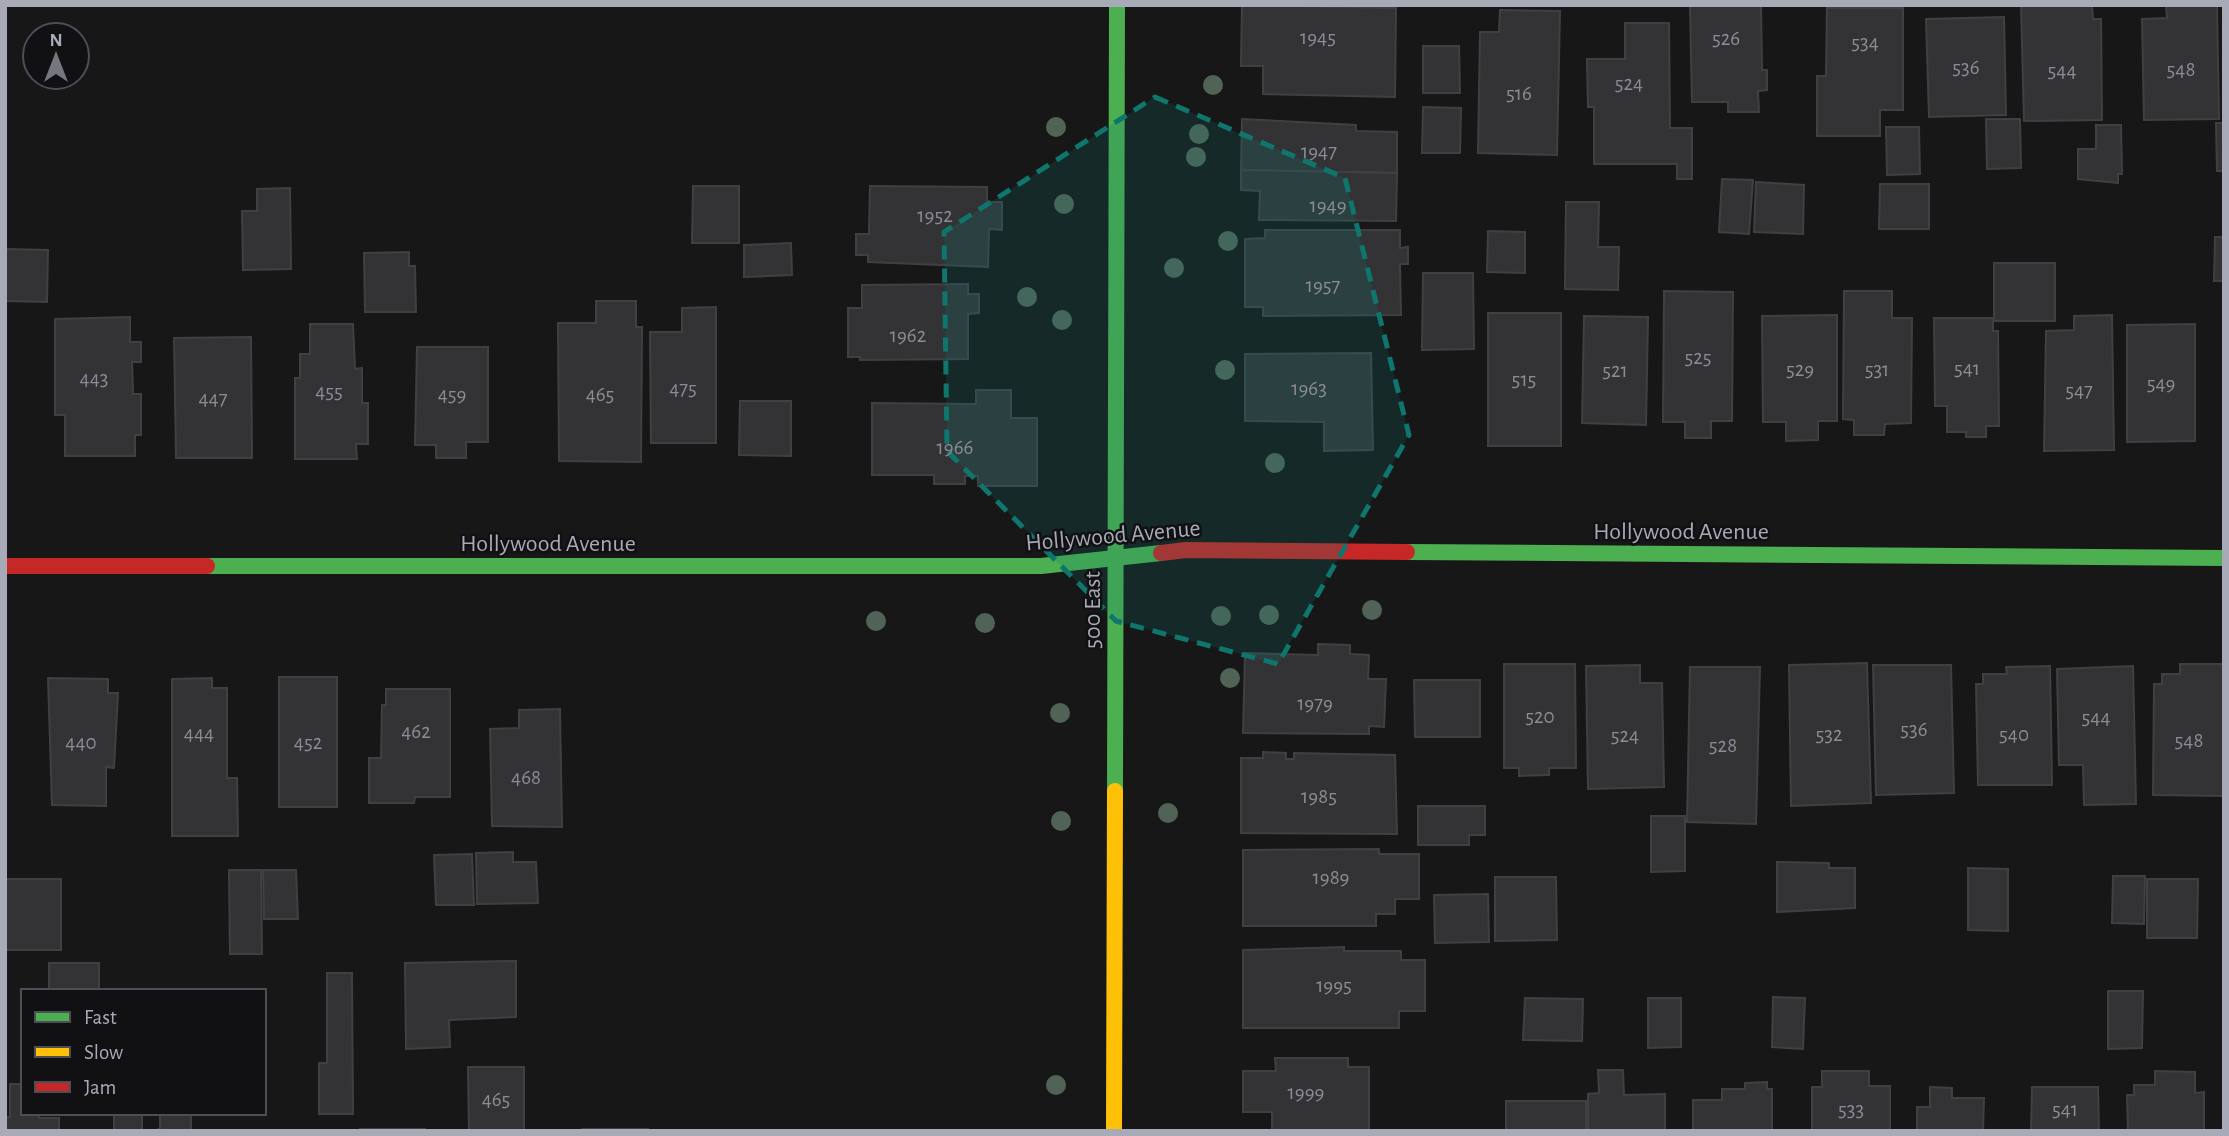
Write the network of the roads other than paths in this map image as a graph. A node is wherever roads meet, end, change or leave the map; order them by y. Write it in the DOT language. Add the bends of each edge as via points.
graph roads {
  1 [pos="1116,5"];
  2 [pos="1115,558"];
  3 [pos="2224,558"];
  4 [pos="5,566"];
  5 [pos="1114,1131"];
  1 -- 2 [label="street, 500 East"];
  2 -- 3 [label="street, Hollywood Avenue" via="1186,550"];
  2 -- 4 [label="street, Hollywood Avenue" via="1041,566"];
  2 -- 5 [label="street, 500 East"];
}
